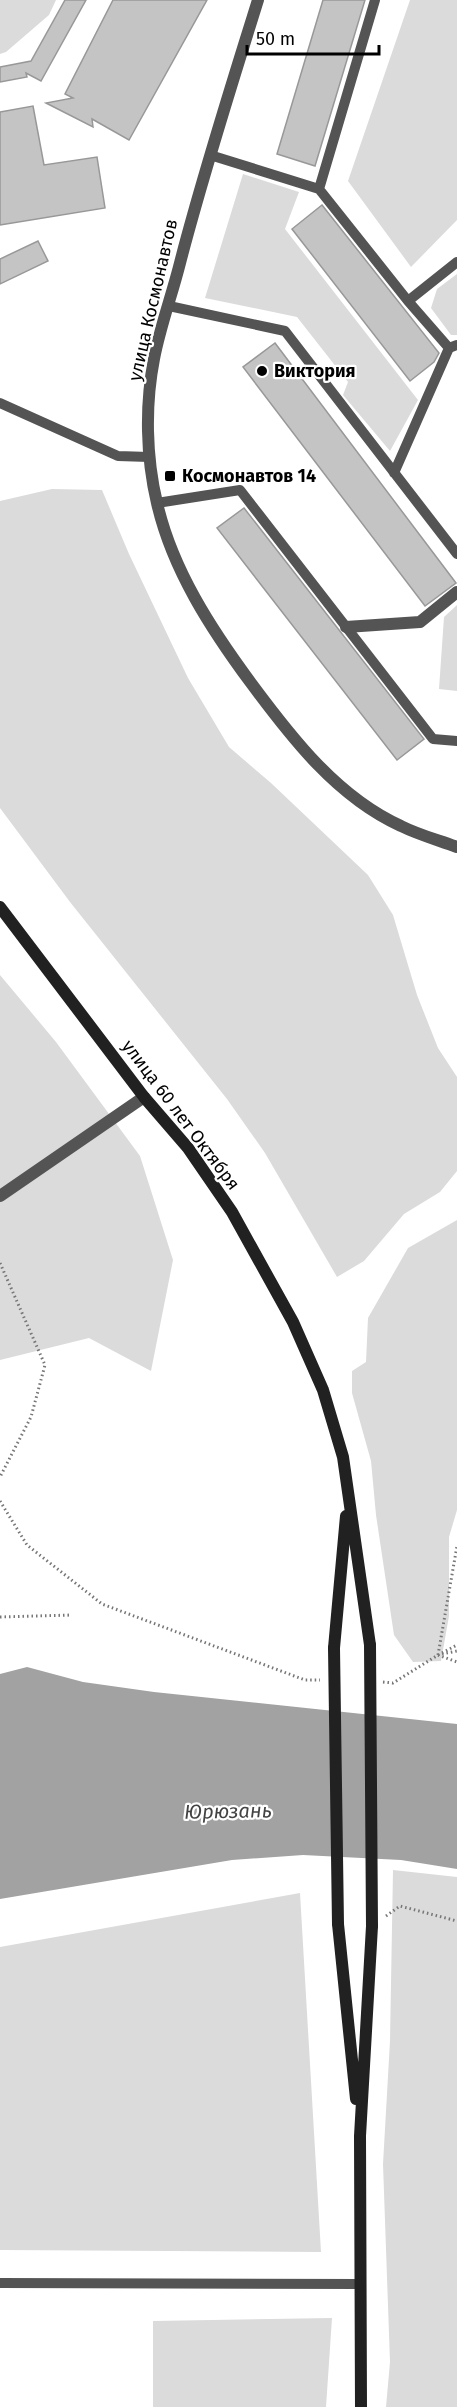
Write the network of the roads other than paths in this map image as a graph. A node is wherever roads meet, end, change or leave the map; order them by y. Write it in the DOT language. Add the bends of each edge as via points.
graph roads {
  1 [pos="258,0"];
  2 [pos="375,0"];
  3 [pos="210,155"];
  4 [pos="319,189"];
  5 [pos="457,262"];
  6 [pos="408,301"];
  7 [pos="169,306"];
  8 [pos="453,347"];
  9 [pos="0,403"];
  10 [pos="149,457"];
  11 [pos="394,472"];
  12 [pos="157,503"];
  13 [pos="457,554"];
  14 [pos="457,592"];
  15 [pos="346,627"];
  16 [pos="457,741"];
  17 [pos="457,847"];
  18 [pos="0,907"];
  19 [pos="144,1097"];
  20 [pos="0,1196"];
  21 [pos="347,1497"];
  22 [pos="360,2136"];
  23 [pos="0,2283"];
  24 [pos="360,2284"];
  25 [pos="361,2407"];
  1 -- 3 [label="street, улица Космонавтов"];
  2 -- 4 [label="lane"];
  3 -- 4 [label="lane"];
  3 -- 7 [label="street, улица Космонавтов"];
  4 -- 6 [label="lane"];
  5 -- 6 [label="lane"];
  6 -- 8 [label="lane"];
  7 -- 10 [label="street, улица Космонавтов" via="152,370"];
  7 -- 11 [label="lane" via="285,331"];
  8 -- 11 [label="lane"];
  9 -- 10 [label="lane" via="118,456"];
  10 -- 12 [label="street, улица Космонавтов"];
  11 -- 13 [label="lane"];
  12 -- 15 [label="lane" via="240,490"];
  12 -- 17 [label="street, улица Космонавтов" via="172,549 200,609 271,710 316,764 363,803 400,826"];
  14 -- 15 [label="street" via="420,622"];
  15 -- 16 [label="lane" via="434,739"];
  18 -- 19 [label="main road, улица 60 лет Октября"];
  19 -- 20 [label="street"];
  19 -- 21 [label="main road, улица 60 лет Октября" via="188,1148 232,1212 293,1322 333,1420 343,1457"];
  21 -- 22 [label="main road, bridge" via="334,1648 338,1924"];
  21 -- 22 [label="main road, bridge" via="370,1646 372,1926"];
  22 -- 24 [label="main road"];
  23 -- 24 [label="lane"];
  24 -- 25 [label="main road"];
}
